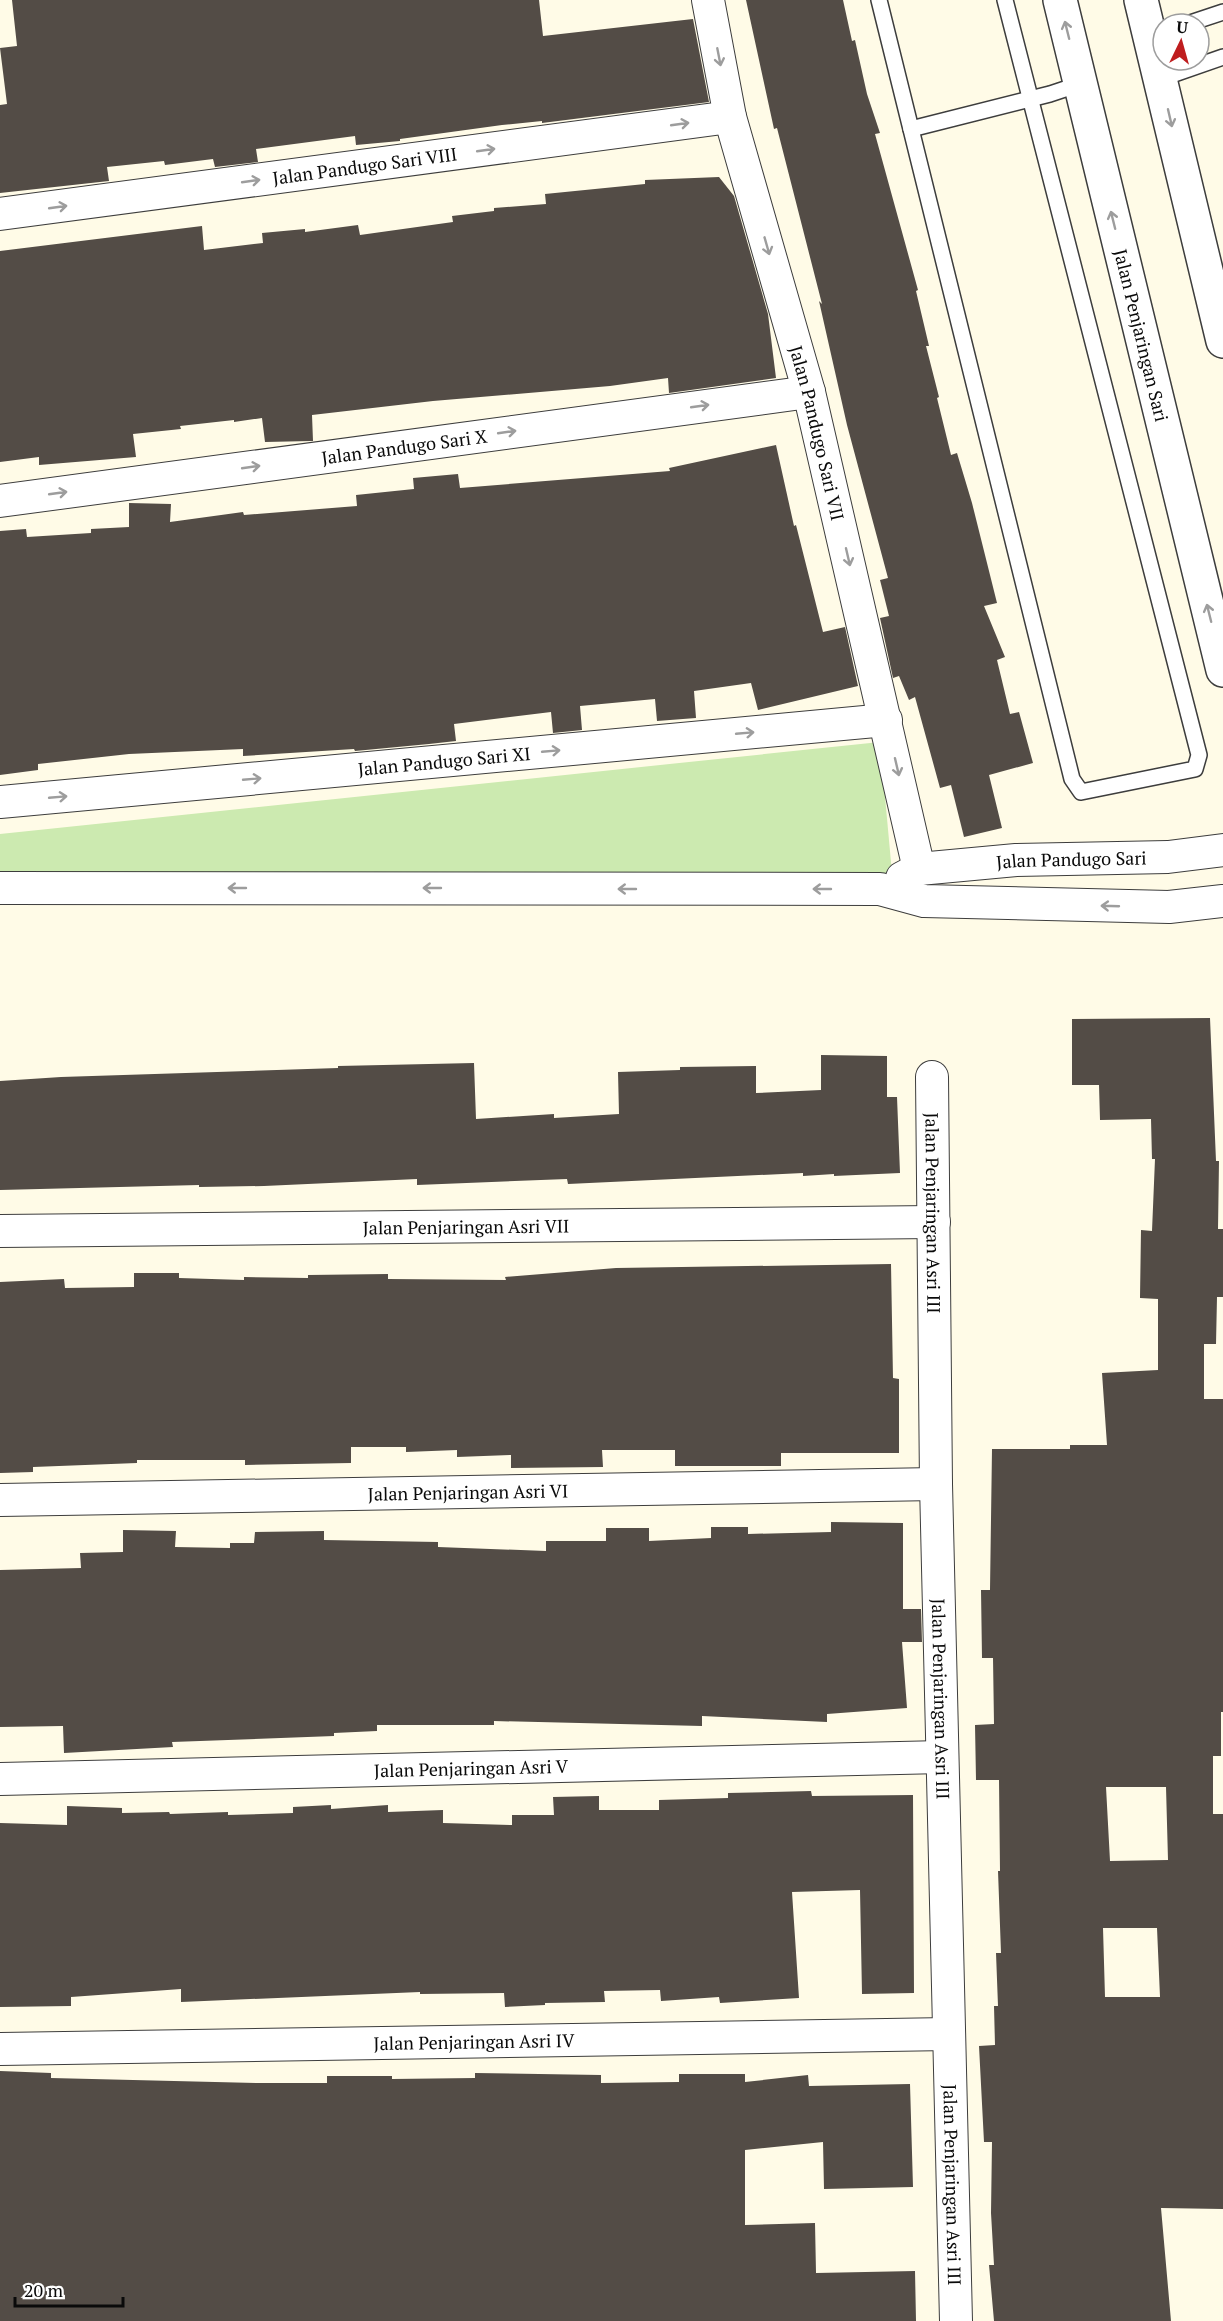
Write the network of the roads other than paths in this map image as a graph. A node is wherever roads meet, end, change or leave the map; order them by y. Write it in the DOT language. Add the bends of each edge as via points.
graph roads {
  1 [pos="708,0"];
  2 [pos="879,0"];
  3 [pos="1005,0"];
  4 [pos="1060,0"];
  5 [pos="1141,0"];
  6 [pos="1151,22"];
  7 [pos="1223,57"];
  8 [pos="1159,72"];
  9 [pos="1160,79"];
  10 [pos="1080,84"];
  11 [pos="1029,99"];
  12 [pos="730,117"];
  13 [pos="911,129"];
  14 [pos="0,214"];
  15 [pos="1223,341"];
  16 [pos="809,392"];
  17 [pos="0,501"];
  18 [pos="1223,670"];
  19 [pos="886,720"];
  20 [pos="0,802"];
  21 [pos="1223,850"];
  22 [pos="920,869"];
  23 [pos="0,888"];
  24 [pos="880,889"];
  25 [pos="1223,901"];
  26 [pos="932,1077"];
  27 [pos="934,1222"];
  28 [pos="0,1231"];
  29 [pos="936,1484"];
  30 [pos="0,1500"];
  31 [pos="942,1757"];
  32 [pos="0,1779"];
  33 [pos="949,2034"];
  34 [pos="0,2049"];
  35 [pos="956,2321"];
  1 -- 12 [label="street, Jalan Pandugo Sari VII, one-way"];
  2 -- 13 [label="lane"];
  3 -- 11 [label="lane"];
  10 -- 4 [label="street, Jalan Penjaringan Sari, one-way"];
  5 -- 6 [label="street"];
  7 -- 9 [label="lane"];
  8 -- 9 [label="street"];
  9 -- 15 [label="street, one-way"];
  10 -- 11 [label="lane"];
  18 -- 10 [label="street, Jalan Penjaringan Sari, one-way"];
  11 -- 13 [label="lane"];
  11 -- 13 [label="lane" via="1199,755 1195,769 1081,792 1071,779"];
  14 -- 12 [label="street, Jalan Pandugo Sari VIII, one-way"];
  12 -- 16 [label="street, Jalan Pandugo Sari VII, one-way"];
  17 -- 16 [label="street, Jalan Pandugo Sari X, one-way"];
  16 -- 19 [label="street, Jalan Pandugo Sari VII, one-way"];
  20 -- 19 [label="street, Jalan Pandugo Sari XI, one-way"];
  19 -- 22 [label="street, Jalan Pandugo Sari VII, one-way"];
  21 -- 22 [label="street, Jalan Pandugo Sari" via="1168,857 1016,860"];
  22 -- 24 [label="street"];
  24 -- 23 [label="street, one-way"];
  25 -- 24 [label="street, one-way" via="1169,907 924,901"];
  26 -- 27 [label="street, Jalan Penjaringan Asri III"];
  27 -- 28 [label="street, Jalan Penjaringan Asri VII"];
  27 -- 29 [label="street, Jalan Penjaringan Asri III"];
  29 -- 30 [label="street, Jalan Penjaringan Asri VI"];
  29 -- 31 [label="street, Jalan Penjaringan Asri III"];
  31 -- 32 [label="street, Jalan Penjaringan Asri V"];
  31 -- 33 [label="street, Jalan Penjaringan Asri III"];
  33 -- 34 [label="street, Jalan Penjaringan Asri IV"];
  33 -- 35 [label="street, Jalan Penjaringan Asri III"];
}
